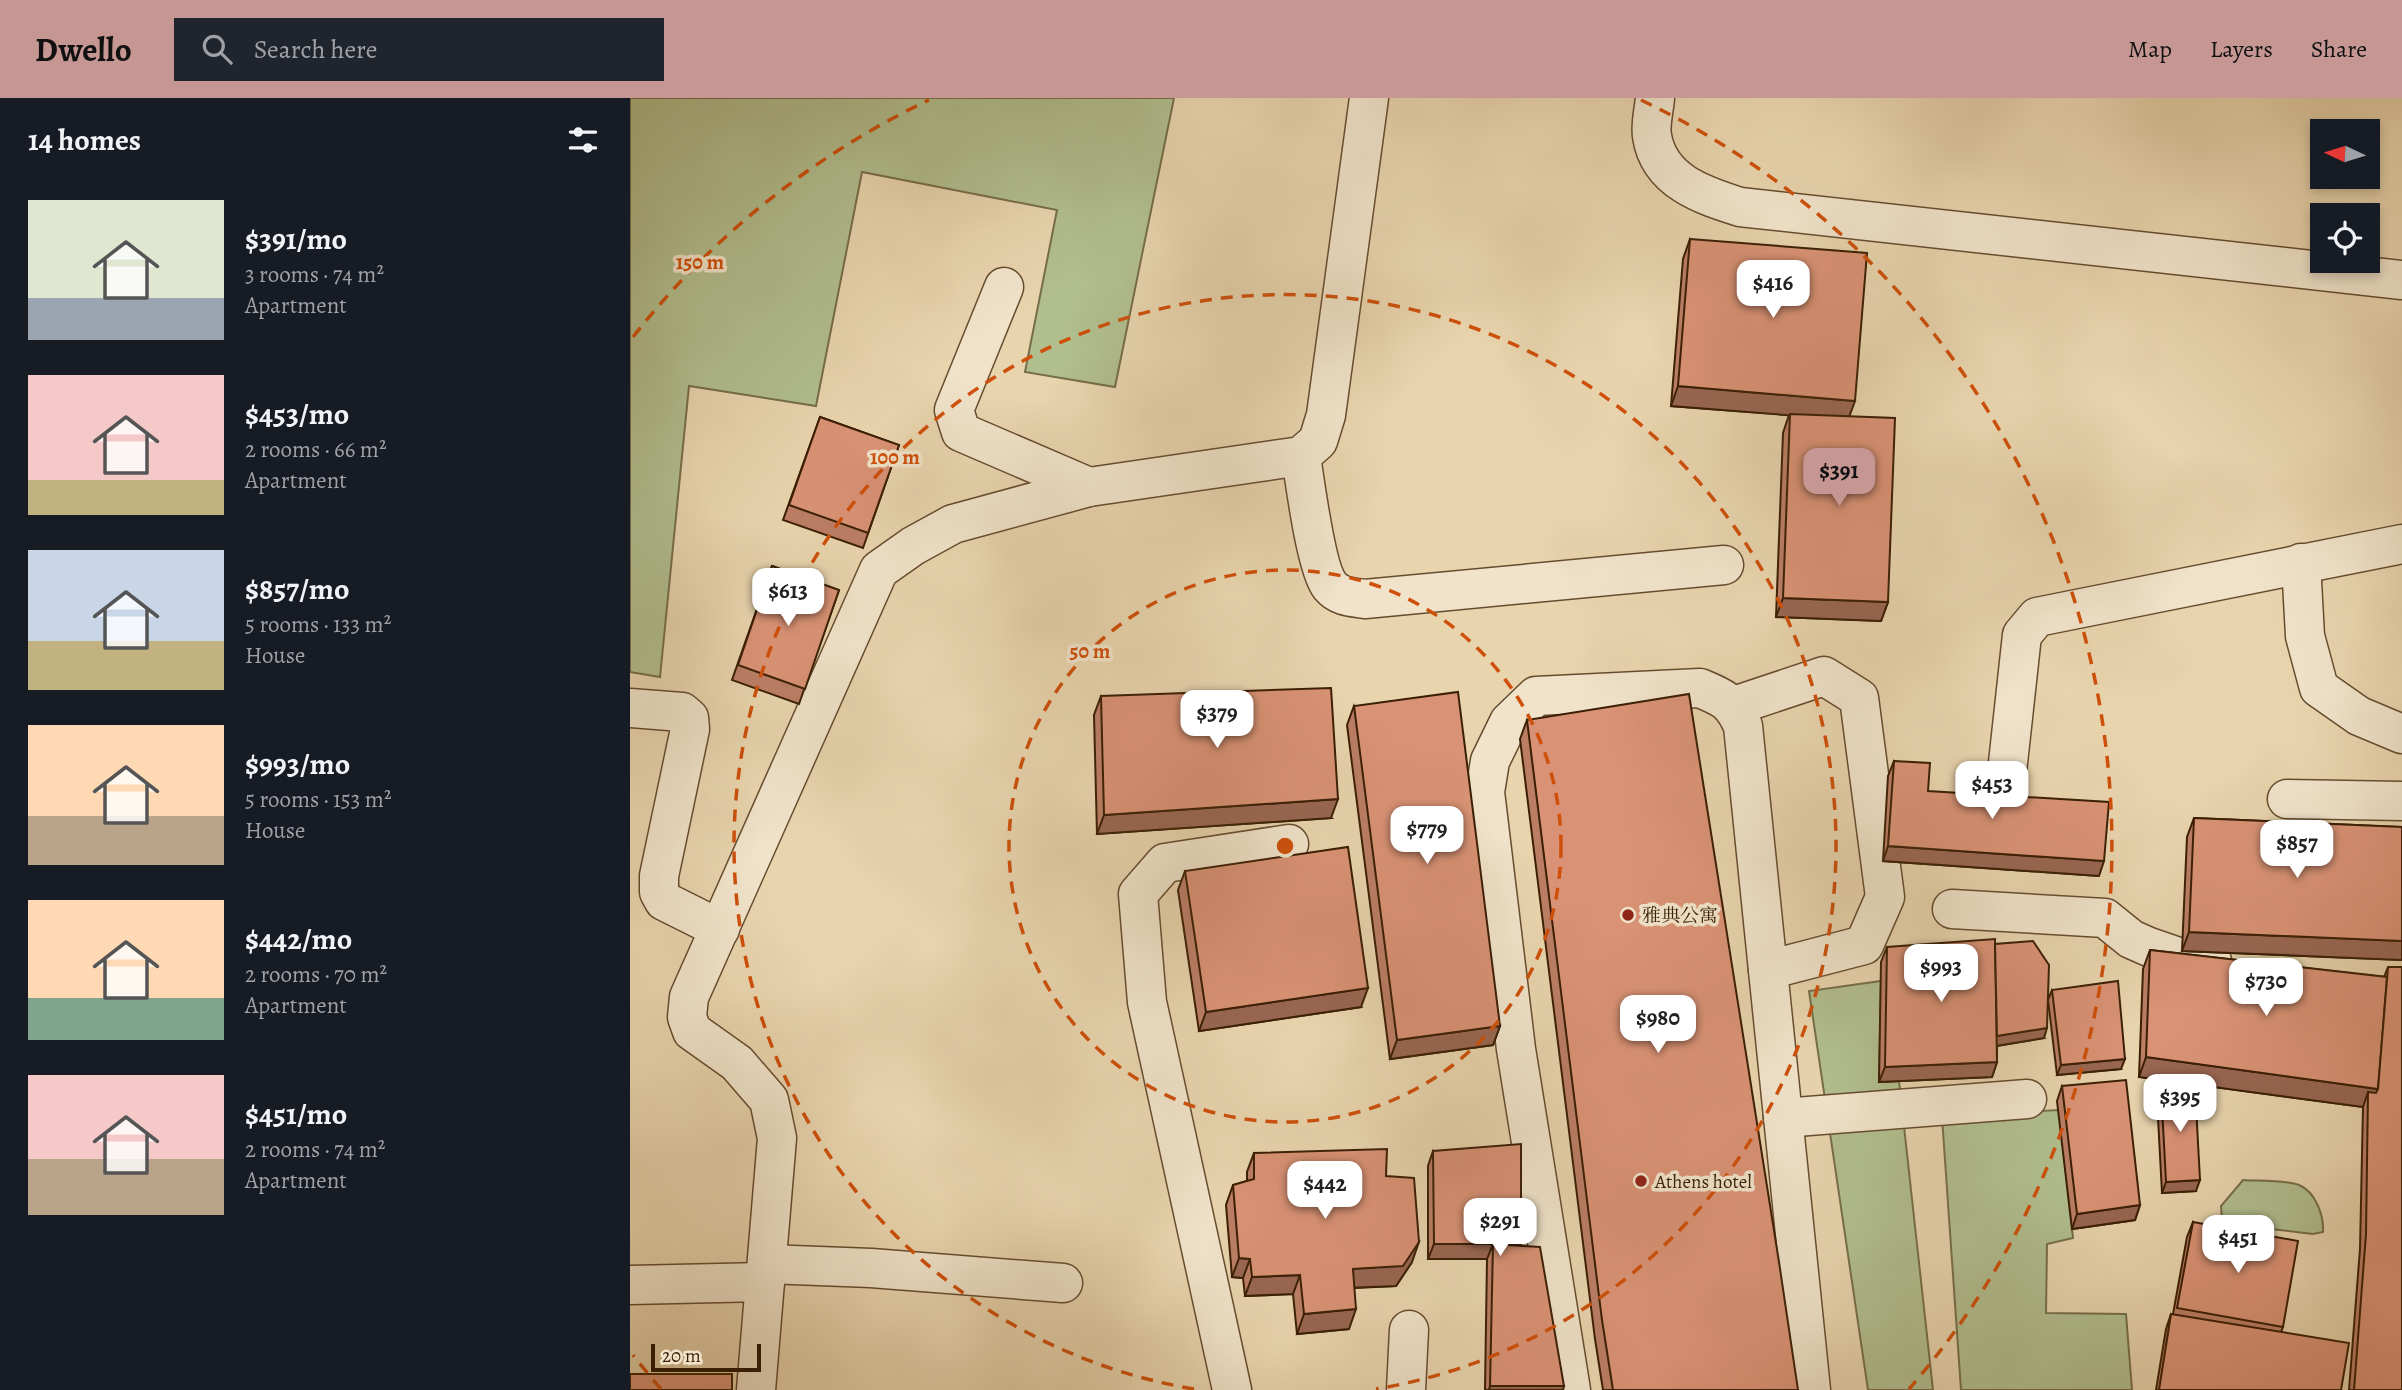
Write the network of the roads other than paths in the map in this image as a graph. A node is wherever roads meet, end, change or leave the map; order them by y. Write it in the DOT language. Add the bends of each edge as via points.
graph roads {
  1 [pos="1369,98"];
  2 [pos="1654,98"];
  3 [pos="2402,280"];
  4 [pos="1004,287"];
  5 [pos="1301,456"];
  6 [pos="1089,487"];
  7 [pos="2402,544"];
  8 [pos="2301,563"];
  9 [pos="1724,565"];
  10 [pos="1734,706"];
  11 [pos="630,708"];
  12 [pos="2402,734"];
  13 [pos="2007,772"];
  14 [pos="2287,799"];
  15 [pos="2402,801"];
  16 [pos="1289,844"];
  17 [pos="1952,909"];
  18 [pos="720,929"];
  19 [pos="2247,965"];
  20 [pos="1768,970"];
  21 [pos="2027,1098"];
  22 [pos="1783,1118"];
  23 [pos="766,1273"];
  24 [pos="1063,1283"];
  25 [pos="630,1285"];
  26 [pos="1409,1330"];
  27 [pos="756,1390"];
  28 [pos="1232,1390"];
  29 [pos="1406,1390"];
  30 [pos="1571,1390"];
  31 [pos="1811,1390"];
  1 -- 5 [label="street" via="1326,415 1318,441"];
  2 -- 3 [label="street" via="1652,136 1664,168 1685,186 1740,207"];
  4 -- 6 [label="street" via="954,410 961,432"];
  5 -- 6 [label="street"];
  5 -- 9 [label="street" via="1320,564 1329,585 1342,595 1365,599"];
  6 -- 18 [label="street" via="953,524 879,570"];
  7 -- 8 [label="street"];
  8 -- 12 [label="street" via="2305,636 2319,688 2359,716"];
  8 -- 13 [label="street" via="2037,617 2022,635"];
  10 -- 20 [label="street" via="1743,726"];
  10 -- 20 [label="street" via="1824,676 1859,698 1885,897 1864,946"];
  10 -- 30 [label="street" via="1700,688 1536,696 1508,722 1490,761 1485,792 1516,1049"];
  11 -- 18 [label="street" via="682,712 689,718 659,892 664,901"];
  14 -- 15 [label="street"];
  16 -- 28 [label="street" via="1165,863 1138,894 1147,1002"];
  17 -- 19 [label="street" via="2105,918 2131,939 2181,958"];
  18 -- 23 [label="street" via="689,997 687,1017 692,1031 737,1063 769,1100 777,1138"];
  20 -- 22 [label="street"];
  21 -- 22 [label="street"];
  22 -- 31 [label="street"];
  23 -- 24 [label="street" via="871,1268"];
  23 -- 25 [label="street"];
  23 -- 27 [label="street"];
  26 -- 29 [label="street"];
}
